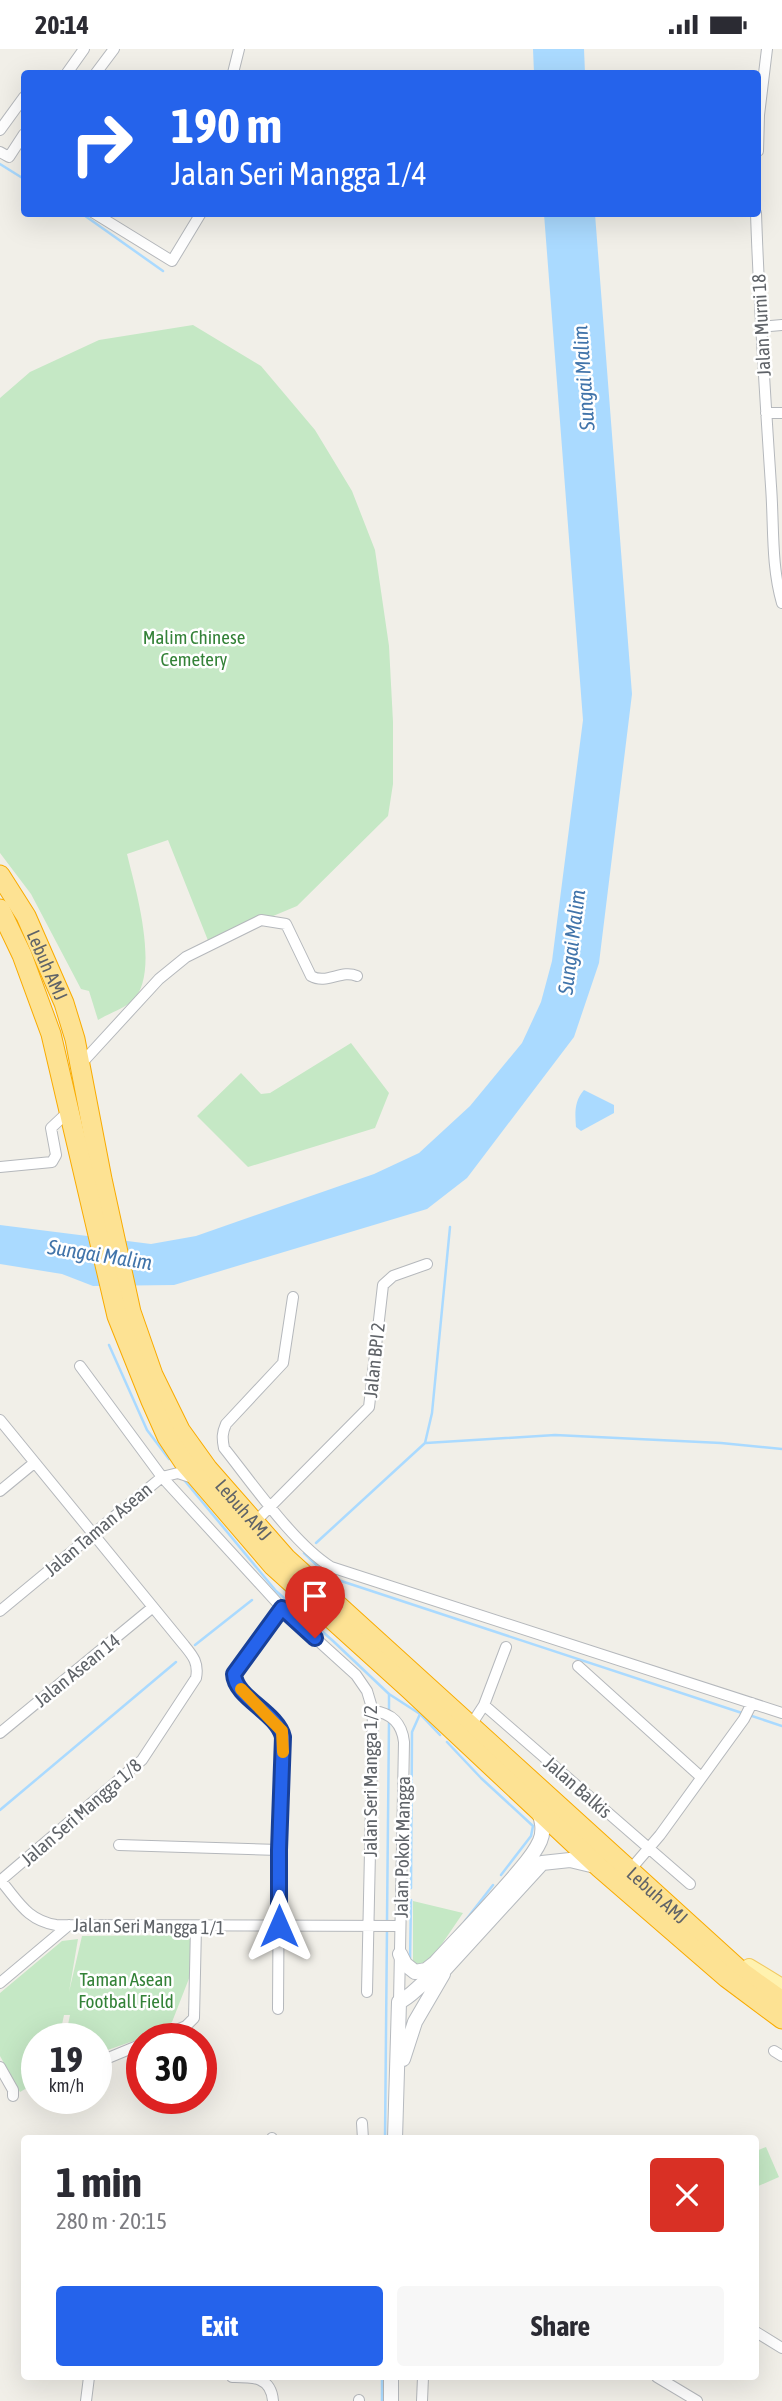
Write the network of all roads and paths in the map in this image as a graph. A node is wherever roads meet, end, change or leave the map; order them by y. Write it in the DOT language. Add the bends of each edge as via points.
graph roads {
  1 [pos="84,49"];
  2 [pos="114,49"];
  3 [pos="239,49"];
  4 [pos="767,49"];
  5 [pos="69,70"];
  6 [pos="98,70"];
  7 [pos="234,70"];
  8 [pos="761,98"];
  9 [pos="21,101"];
  10 [pos="0,130"];
  11 [pos="21,139"];
  12 [pos="0,152"];
  13 [pos="100,217"];
  14 [pos="199,217"];
  15 [pos="756,217"];
  16 [pos="782,325"];
  17 [pos="760,327"];
  18 [pos="782,413"];
  19 [pos="766,414"];
  20 [pos="782,603"];
  21 [pos="0,875"];
  22 [pos="0,909"];
  23 [pos="357,976"];
  24 [pos="80,1065"];
  25 [pos="68,1112"];
  26 [pos="0,1167"];
  27 [pos="94,1182"];
  28 [pos="427,1264"];
  29 [pos="293,1297"];
  30 [pos="124,1314"];
  31 [pos="80,1366"];
  32 [pos="0,1420"];
  33 [pos="176,1449"];
  34 [pos="34,1463"];
  35 [pos="162,1477"];
  36 [pos="203,1486"];
  37 [pos="0,1491"];
  38 [pos="270,1505"];
  39 [pos="255,1522"];
  40 [pos="93,1533"];
  41 [pos="153,1607"];
  42 [pos="282,1608"];
  43 [pos="0,1611"];
  44 [pos="506,1647"];
  45 [pos="578,1666"];
  46 [pos="484,1705"];
  47 [pos="373,1711"];
  48 [pos="748,1711"];
  49 [pos="782,1713"];
  50 [pos="471,1725"];
  51 [pos="0,1733"];
  52 [pos="701,1777"];
  53 [pos="536,1809"];
  54 [pos="119,1845"];
  55 [pos="648,1849"];
  56 [pos="279,1850"];
  57 [pos="600,1868"];
  58 [pos="630,1870"];
  59 [pos="0,1881"];
  60 [pos="690,1884"];
  61 [pos="69,1925"];
  62 [pos="279,1926"];
  63 [pos="396,1926"];
  64 [pos="196,1927"];
  65 [pos="374,1927"];
  66 [pos="716,1948"];
  67 [pos="400,1954"];
  68 [pos="441,1966"];
  69 [pos="727,1978"];
  70 [pos="0,1983"];
  71 [pos="782,1987"];
  72 [pos="367,1992"];
  73 [pos="782,2001"];
  74 [pos="399,2002"];
  75 [pos="278,2009"];
  76 [pos="782,2019"];
  77 [pos="189,2023"];
  78 [pos="782,2031"];
  79 [pos="0,2067"];
  80 [pos="397,2090"];
  81 [pos="13,2096"];
  82 [pos="362,2123"];
  83 [pos="363,2135"];
  84 [pos="395,2135"];
  85 [pos="759,2334"];
  86 [pos="782,2348"];
  87 [pos="89,2380"];
  88 [pos="263,2380"];
  89 [pos="391,2380"];
  90 [pos="423,2380"];
  91 [pos="662,2380"];
  92 [pos="86,2401"];
  93 [pos="273,2401"];
  94 [pos="391,2401"];
  95 [pos="422,2401"];
  96 [pos="697,2401"];
  1 -- 5 [label="street"];
  2 -- 6 [label="street"];
  3 -- 7 [label="street"];
  4 -- 8 [label="street"];
  9 -- 10 [label="street"];
  11 -- 12 [label="street" via="9,157"];
  13 -- 14 [label="street" via="172,261"];
  15 -- 17 [label="street, Jalan Murni 18"];
  16 -- 17 [label="street"];
  17 -- 19 [label="street, Jalan Murni 18"];
  18 -- 19 [label="street"];
  19 -- 20 [label="street, Jalan Murni 18" via="773,555"];
  21 -- 24 [label="highway, Lebuh AMJ" via="26,916 55,979"];
  22 -- 25 [label="highway, Lebuh AMJ" via="44,1011"];
  23 -- 24 [label="street" via="311,976 286,924 261,920 175,965"];
  24 -- 27 [label="highway, Lebuh AMJ"];
  25 -- 26 [label="street" via="51,1128 56,1155 52,1162"];
  25 -- 27 [label="highway, Lebuh AMJ"];
  27 -- 30 [label="highway, Lebuh AMJ"];
  28 -- 38 [label="street, Jalan BPI 2" via="393,1276 383,1285 369,1407"];
  29 -- 38 [label="street" via="283,1363 222,1431 224,1448"];
  30 -- 33 [label="highway, Lebuh AMJ" via="138,1374"];
  30 -- 39 [label="highway, Lebuh AMJ" via="180,1430"];
  31 -- 35 [label="street, Jalan Seri Mangga 1/2"];
  32 -- 34 [label="street"];
  33 -- 35 [label="street"];
  33 -- 36 [label="highway, Lebuh AMJ"];
  34 -- 37 [label="street"];
  34 -- 40 [label="street"];
  35 -- 36 [label="street, Jalan Taman Asean" via="185,1473"];
  35 -- 40 [label="street, Jalan Taman Asean"];
  35 -- 42 [label="street, Jalan Seri Mangga 1/2"];
  36 -- 53 [label="highway, Lebuh AMJ" via="273,1566"];
  38 -- 39 [label="street, Jalan BPI 2"];
  38 -- 48 [label="street" via="312,1553 331,1567"];
  39 -- 50 [label="highway, Lebuh AMJ" via="286,1558"];
  40 -- 41 [label="street"];
  40 -- 43 [label="street, Jalan Taman Asean"];
  41 -- 51 [label="street, Jalan Asean 14"];
  41 -- 59 [label="street, Jalan Seri Mangga 1/8" via="195,1659 195,1678 142,1760"];
  42 -- 47 [label="street, Jalan Seri Mangga 1/2" via="356,1675"];
  42 -- 56 [label="street" via="234,1678 282,1731"];
  44 -- 46 [label="street"];
  45 -- 52 [label="street"];
  46 -- 50 [label="street"];
  46 -- 55 [label="street, Jalan Balkis"];
  47 -- 63 [label="street, Jalan Pokok Mangga" via="398,1721 403,1732"];
  47 -- 65 [label="street, Jalan Seri Mangga 1/2"];
  48 -- 49 [label="street"];
  48 -- 52 [label="street"];
  50 -- 58 [label="highway, Lebuh AMJ"];
  52 -- 55 [label="street"];
  53 -- 57 [label="highway, Lebuh AMJ"];
  53 -- 68 [label="street" via="542,1829 537,1847"];
  54 -- 56 [label="street"];
  55 -- 58 [label="street"];
  55 -- 60 [label="street, Jalan Balkis"];
  56 -- 62 [label="street"];
  57 -- 68 [label="street" via="570,1860 542,1863"];
  57 -- 69 [label="highway, Lebuh AMJ"];
  58 -- 66 [label="highway, Lebuh AMJ"];
  59 -- 61 [label="street, Jalan Seri Mangga 1/1" via="38,1921"];
  61 -- 64 [label="street, Jalan Seri Mangga 1/1"];
  61 -- 70 [label="street"];
  62 -- 64 [label="street, Jalan Seri Mangga 1/1"];
  62 -- 65 [label="street, Jalan Seri Mangga 1/1"];
  62 -- 75 [label="street"];
  63 -- 65 [label="street, Jalan Seri Mangga 1/1"];
  63 -- 67 [label="street, Jalan Pokok Mangga"];
  64 -- 77 [label="street" via="194,2018"];
  65 -- 72 [label="street, Jalan Seri Mangga 1/2"];
  66 -- 71 [label="main road"];
  66 -- 73 [label="highway, Lebuh AMJ"];
  67 -- 68 [label="street" via="415,1972"];
  67 -- 74 [label="street, Jalan Pokok Mangga"];
  68 -- 74 [label="street" via="430,1971 431,1976 414,1994"];
  68 -- 80 [label="street" via="405,2047"];
  69 -- 76 [label="highway, Lebuh AMJ"];
  69 -- 78 [label="main road"];
  74 -- 80 [label="street, Jalan Pokok Mangga"];
  79 -- 81 [label="street"];
  80 -- 84 [label="street, Jalan Pokok Mangga"];
  82 -- 83 [label="street"];
  85 -- 86 [label="street"];
  87 -- 92 [label="street"];
  88 -- 93 [label="street"];
  89 -- 94 [label="street"];
  90 -- 95 [label="street"];
  91 -- 96 [label="street"];
}
